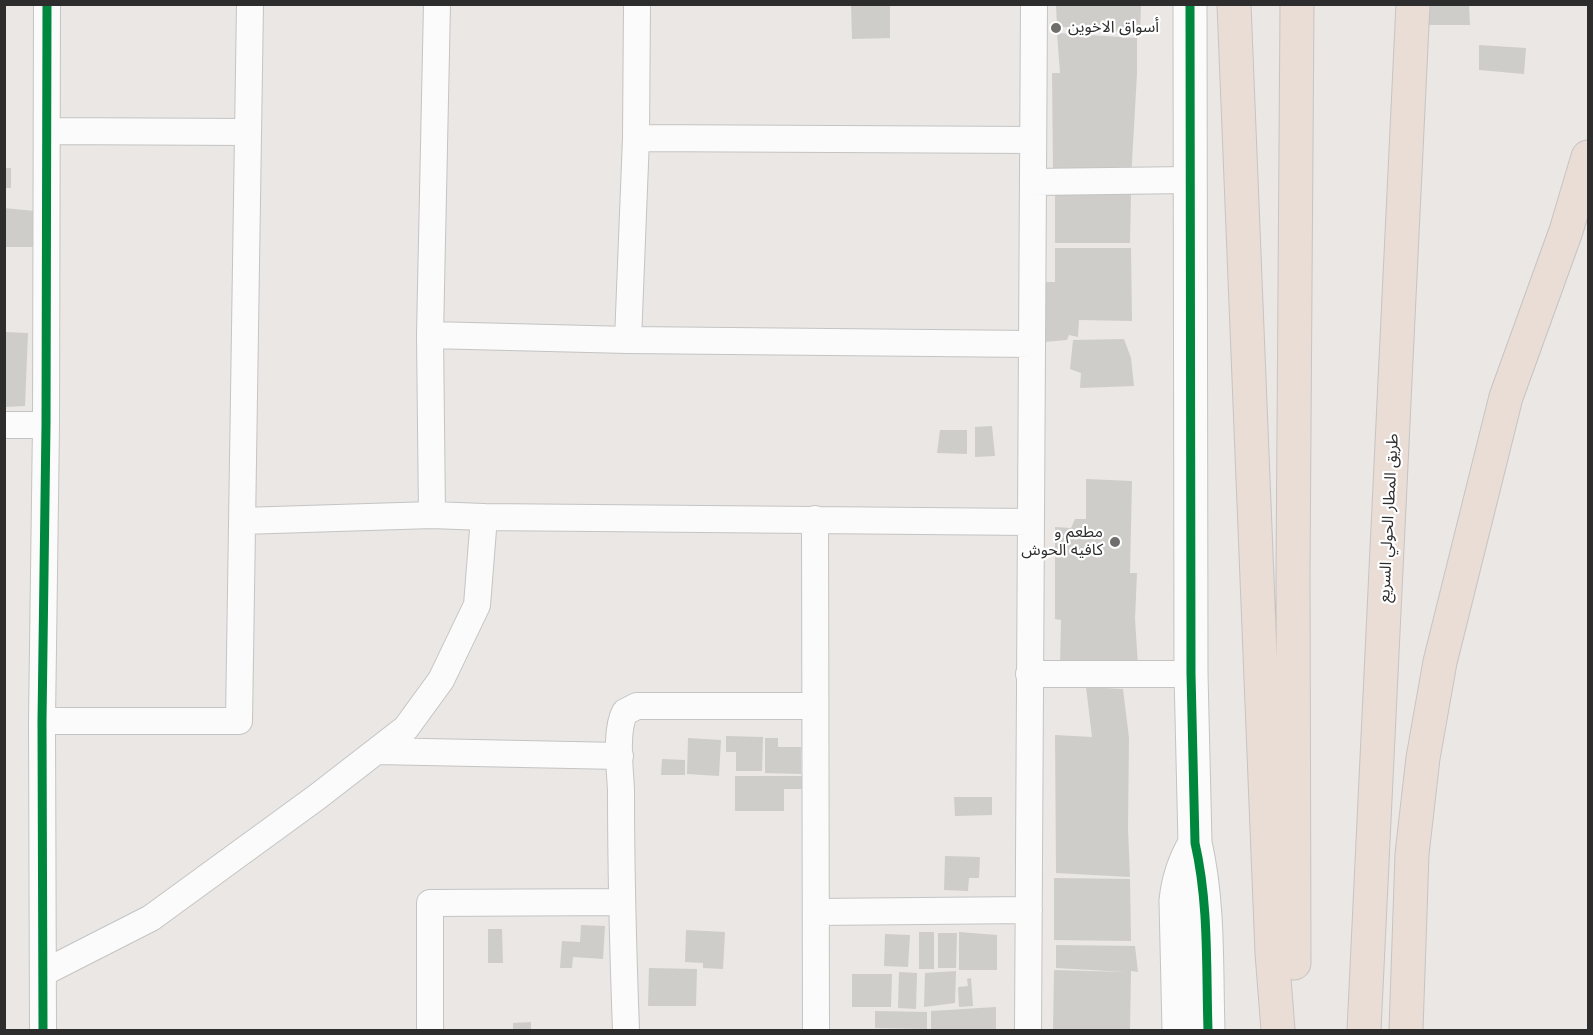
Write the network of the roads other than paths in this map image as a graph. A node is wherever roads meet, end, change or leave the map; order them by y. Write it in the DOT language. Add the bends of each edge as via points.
graph roads {
  1 [pos="47,4"];
  2 [pos="250,4"];
  3 [pos="437,4"];
  4 [pos="637,4"];
  5 [pos="1034,4"];
  6 [pos="1190,4"];
  7 [pos="1234,4"];
  8 [pos="1297,4"];
  9 [pos="1413,4"];
  10 [pos="47,131"];
  11 [pos="248,132"];
  12 [pos="636,138"];
  13 [pos="1033,140"];
  14 [pos="1588,157"];
  15 [pos="1189,180"];
  16 [pos="1033,182"];
  17 [pos="1588,193"];
  18 [pos="1566,231"];
  19 [pos="430,335"];
  20 [pos="628,340"];
  21 [pos="1032,344"];
  22 [pos="4,425"];
  23 [pos="46,425"];
  24 [pos="432,515"];
  25 [pos="484,517"];
  26 [pos="815,519"];
  27 [pos="242,521"];
  28 [pos="1031,522"];
  29 [pos="1029,674"];
  30 [pos="1191,674"];
  31 [pos="815,706"];
  32 [pos="42,721"];
  33 [pos="377,751"];
  34 [pos="620,756"];
  35 [pos="1195,843"];
  36 [pos="621,902"];
  37 [pos="1029,910"];
  38 [pos="816,912"];
  39 [pos="43,973"];
  40 [pos="43,1030"];
  41 [pos="430,1030"];
  42 [pos="626,1030"];
  43 [pos="816,1030"];
  44 [pos="1028,1030"];
  45 [pos="1179,1030"];
  46 [pos="1208,1030"];
  47 [pos="1278,1030"];
  48 [pos="1294,1030"];
  49 [pos="1364,1030"];
  50 [pos="1406,1030"];
  1 -- 10 [label="street"];
  2 -- 11 [label="street"];
  3 -- 19 [label="street"];
  4 -- 12 [label="street"];
  5 -- 13 [label="street"];
  6 -- 15 [label="street"];
  7 -- 47 [label="highway" via="1272,964"];
  8 -- 48 [label="highway"];
  9 -- 49 [label="highway, طريق المطار الحولي السريع"];
  10 -- 11 [label="street"];
  10 -- 23 [label="street"];
  11 -- 27 [label="street"];
  12 -- 13 [label="street"];
  12 -- 20 [label="street"];
  13 -- 16 [label="street"];
  14 -- 18 [label="highway"];
  15 -- 16 [label="street"];
  15 -- 30 [label="street"];
  16 -- 21 [label="street"];
  17 -- 18 [label="highway"];
  18 -- 50 [label="highway" via="1506,396 1440,662 1412,854"];
  19 -- 20 [label="street"];
  19 -- 24 [label="street"];
  20 -- 21 [label="street"];
  21 -- 28 [label="street"];
  22 -- 23 [label="street"];
  23 -- 32 [label="street"];
  24 -- 25 [label="street"];
  24 -- 27 [label="street"];
  25 -- 26 [label="street"];
  25 -- 33 [label="street" via="477,605 441,680 406,728"];
  26 -- 28 [label="street"];
  26 -- 31 [label="street"];
  27 -- 32 [label="street" via="239,721"];
  28 -- 29 [label="street"];
  29 -- 30 [label="street"];
  29 -- 37 [label="street"];
  30 -- 35 [label="street"];
  31 -- 34 [label="street" via="637,706 621,718"];
  31 -- 38 [label="street"];
  32 -- 39 [label="street"];
  33 -- 34 [label="street"];
  33 -- 39 [label="street" via="151,918"];
  34 -- 36 [label="street"];
  35 -- 45 [label="street" via="1178,880 1176,901"];
  35 -- 46 [label="street" via="1204,905"];
  36 -- 41 [label="street" via="430,903"];
  36 -- 42 [label="street"];
  37 -- 38 [label="street"];
  37 -- 44 [label="street"];
  38 -- 43 [label="street"];
  39 -- 40 [label="street"];
}
